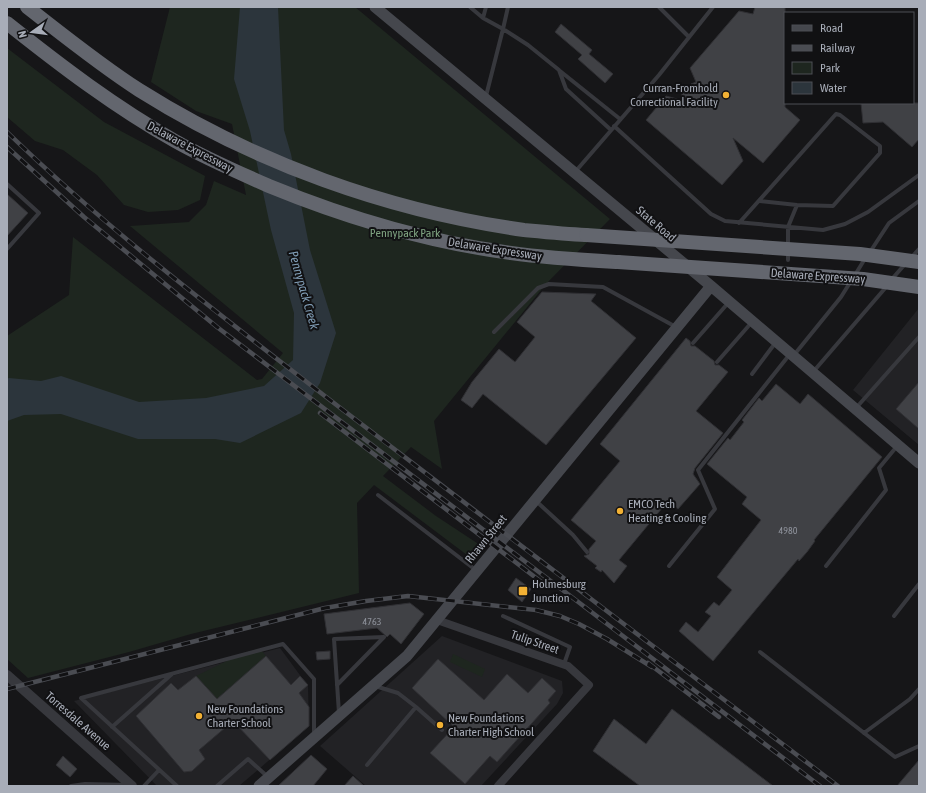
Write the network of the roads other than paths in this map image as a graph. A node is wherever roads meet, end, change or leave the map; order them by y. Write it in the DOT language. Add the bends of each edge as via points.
graph roads {
  1 [pos="27,7"];
  2 [pos="375,7"];
  3 [pos="470,7"];
  4 [pos="486,7"];
  5 [pos="508,7"];
  6 [pos="659,7"];
  7 [pos="713,7"];
  8 [pos="483,18"];
  9 [pos="7,23"];
  10 [pos="503,29"];
  11 [pos="688,36"];
  12 [pos="559,70"];
  13 [pos="485,98"];
  14 [pos="620,119"];
  15 [pos="613,128"];
  16 [pos="575,172"];
  17 [pos="919,176"];
  18 [pos="7,184"];
  19 [pos="760,201"];
  20 [pos="919,201"];
  21 [pos="797,205"];
  22 [pos="739,223"];
  23 [pos="788,227"];
  24 [pos="7,249"];
  25 [pos="919,249"];
  26 [pos="788,260"];
  27 [pos="919,262"];
  28 [pos="711,286"];
  29 [pos="919,287"];
  30 [pos="730,302"];
  31 [pos="752,321"];
  32 [pos="676,327"];
  33 [pos="494,332"];
  34 [pos="919,337"];
  35 [pos="776,342"];
  36 [pos="693,343"];
  37 [pos="792,355"];
  38 [pos="717,362"];
  39 [pos="813,372"];
  40 [pos="752,374"];
  41 [pos="855,408"];
  42 [pos="898,445"];
  43 [pos="919,463"];
  44 [pos="378,495"];
  45 [pos="535,500"];
  46 [pos="587,552"];
  47 [pos="669,566"];
  48 [pos="826,566"];
  49 [pos="477,571"];
  50 [pos="919,584"];
  51 [pos="503,616"];
  52 [pos="894,616"];
  53 [pos="437,620"];
  54 [pos="760,652"];
  55 [pos="564,665"];
  56 [pos="173,673"];
  57 [pos="7,675"];
  58 [pos="337,685"];
  59 [pos="373,686"];
  60 [pos="919,689"];
  61 [pos="416,707"];
  62 [pos="339,715"];
  63 [pos="112,726"];
  64 [pos="442,730"];
  65 [pos="864,733"];
  66 [pos="314,738"];
  67 [pos="919,746"];
  68 [pos="366,765"];
  69 [pos="159,770"];
  70 [pos="268,778"];
  71 [pos="71,786"];
  72 [pos="132,786"];
  73 [pos="144,786"];
  74 [pos="177,786"];
  75 [pos="217,786"];
  76 [pos="259,786"];
  77 [pos="498,786"];
  1 -- 27 [label="highway, Delaware Expressway, bridge" via="97,61 171,110 317,179 414,208 525,230 860,254"];
  2 -- 13 [label="main road, State Road"];
  3 -- 8 [label="lane"];
  4 -- 8 [label="lane"];
  5 -- 10 [label="lane"];
  6 -- 11 [label="lane"];
  7 -- 11 [label="lane"];
  8 -- 10 [label="lane"];
  9 -- 29 [label="highway, Delaware Expressway, bridge" via="86,85 176,142 239,174 311,204 345,215 405,232 480,248 543,257 863,279"];
  10 -- 12 [label="lane" via="528,44"];
  10 -- 13 [label="lane"];
  11 -- 14 [label="lane" via="659,75"];
  12 -- 14 [label="lane"];
  12 -- 15 [label="lane" via="568,91"];
  13 -- 16 [label="main road, State Road"];
  14 -- 15 [label="lane"];
  15 -- 16 [label="lane"];
  15 -- 22 [label="lane" via="711,214 725,221"];
  16 -- 28 [label="main road, State Road"];
  17 -- 23 [label="lane" via="868,212 845,224 823,230"];
  18 -- 24 [label="lane" via="39,213"];
  19 -- 21 [label="lane"];
  19 -- 21 [label="lane" via="836,114 880,146 880,154 837,204"];
  19 -- 22 [label="lane"];
  20 -- 37 [label="lane" via="885,228 840,297"];
  21 -- 23 [label="lane"];
  22 -- 23 [label="lane"];
  23 -- 26 [label="lane"];
  25 -- 39 [label="lane"];
  28 -- 30 [label="main road, State Road"];
  28 -- 32 [label="main road, Rhawn Street"];
  30 -- 31 [label="main road, State Road"];
  30 -- 36 [label="lane"];
  31 -- 35 [label="main road, State Road"];
  31 -- 38 [label="lane"];
  32 -- 33 [label="lane" via="603,287 549,284 538,288"];
  32 -- 45 [label="main road, Rhawn Street"];
  34 -- 41 [label="lane"];
  35 -- 37 [label="main road, State Road"];
  35 -- 40 [label="lane"];
  37 -- 39 [label="main road, State Road"];
  37 -- 47 [label="lane" via="698,470 715,509"];
  39 -- 41 [label="main road, State Road"];
  41 -- 42 [label="main road, State Road"];
  42 -- 43 [label="main road, State Road"];
  42 -- 48 [label="lane" via="879,468 886,490"];
  44 -- 49 [label="lane"];
  45 -- 46 [label="lane"];
  45 -- 49 [label="main road, Rhawn Street"];
  49 -- 53 [label="main road, Rhawn Street"];
  50 -- 52 [label="lane"];
  51 -- 55 [label="lane" via="570,647"];
  53 -- 55 [label="street, Tulip Street"];
  53 -- 59 [label="main road, Rhawn Street" via="407,656"];
  54 -- 65 [label="lane"];
  55 -- 77 [label="street, Tulip Street" via="589,685"];
  56 -- 63 [label="lane"];
  56 -- 63 [label="lane" via="81,698"];
  56 -- 66 [label="lane" via="283,644 314,679"];
  57 -- 72 [label="street, Torresdale Avenue"];
  58 -- 58 [label="lane" via="334,639 384,637 348,674"];
  58 -- 62 [label="lane"];
  59 -- 61 [label="lane" via="398,693"];
  59 -- 62 [label="main road, Rhawn Street"];
  60 -- 65 [label="lane" via="910,699"];
  61 -- 64 [label="lane"];
  61 -- 68 [label="lane"];
  62 -- 66 [label="main road, Rhawn Street"];
  63 -- 69 [label="lane"];
  65 -- 67 [label="lane" via="895,757"];
  66 -- 70 [label="main road, Rhawn Street"];
  69 -- 73 [label="lane"];
  69 -- 74 [label="lane"];
  70 -- 75 [label="lane" via="248,759"];
  70 -- 76 [label="main road, Rhawn Street"];
  71 -- 72 [label="lane"];
}
